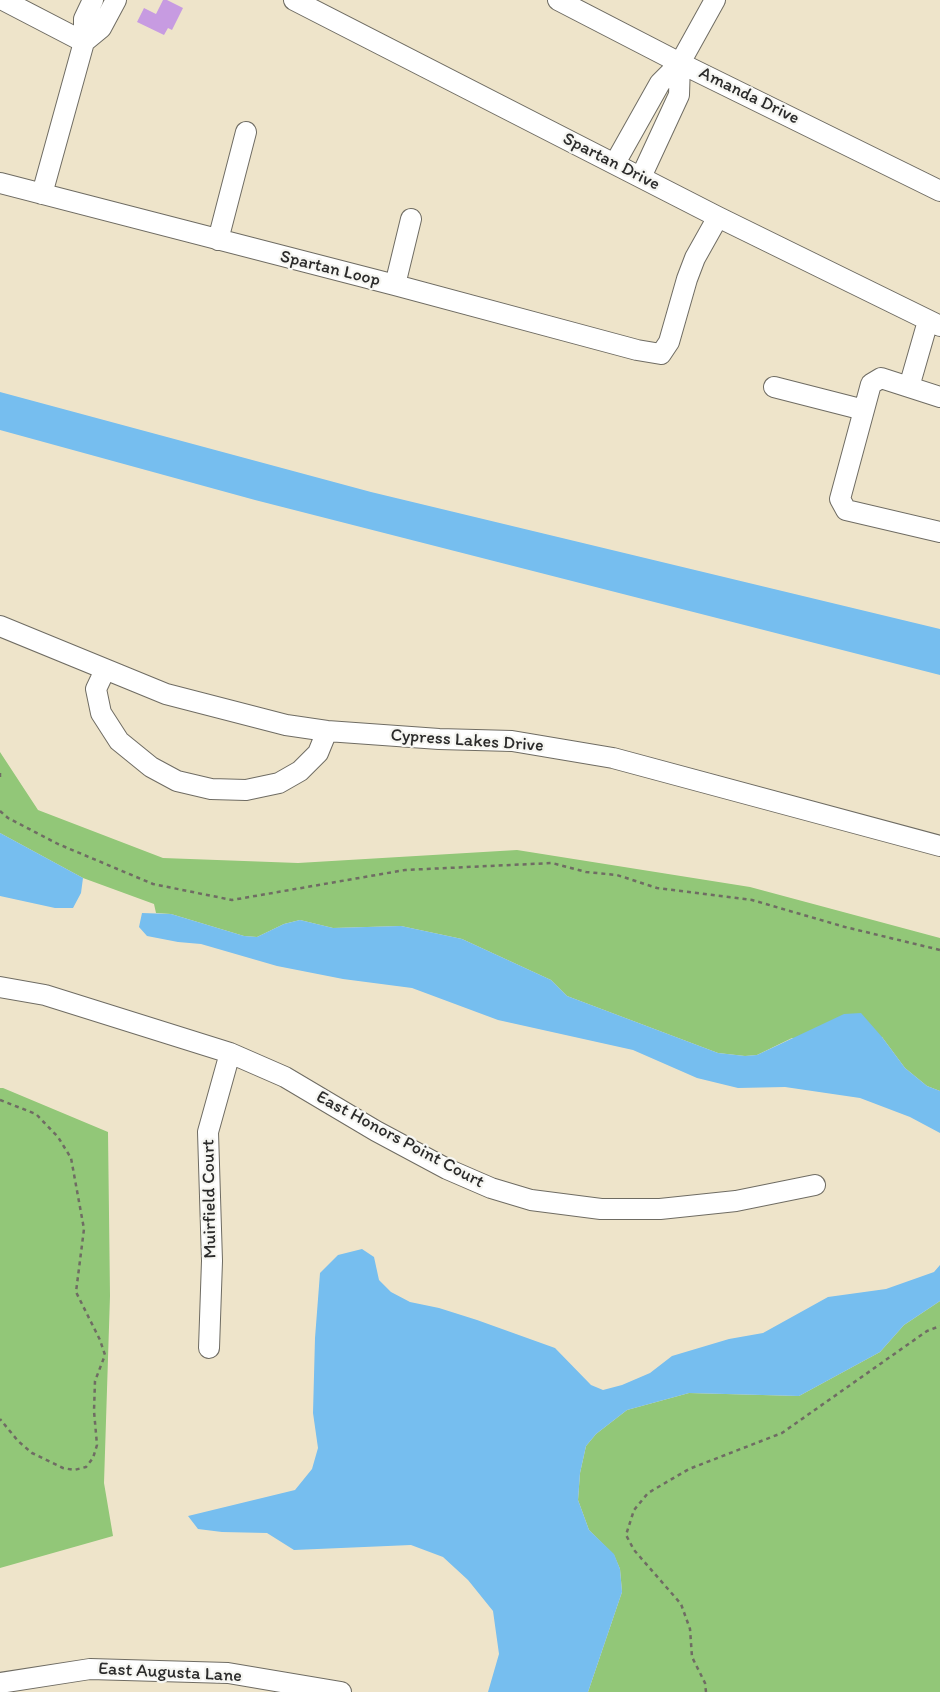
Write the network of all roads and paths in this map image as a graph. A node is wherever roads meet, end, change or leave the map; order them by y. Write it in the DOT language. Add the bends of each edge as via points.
graph roads {
  1 [pos="3,0"];
  2 [pos="93,0"];
  3 [pos="116,0"];
  4 [pos="294,0"];
  5 [pos="558,0"];
  6 [pos="715,0"];
  7 [pos="84,42"];
  8 [pos="680,63"];
  9 [pos="246,132"];
  10 [pos="615,163"];
  11 [pos="641,177"];
  12 [pos="0,183"];
  13 [pos="940,191"];
  14 [pos="42,194"];
  15 [pos="718,217"];
  16 [pos="411,219"];
  17 [pos="218,240"];
  18 [pos="395,285"];
  19 [pos="934,324"];
  20 [pos="774,387"];
  21 [pos="909,387"];
  22 [pos="940,396"];
  23 [pos="864,410"];
  24 [pos="940,532"];
  25 [pos="0,626"];
  26 [pos="105,670"];
  27 [pos="326,731"];
  28 [pos="0,773"];
  29 [pos="0,781"];
  30 [pos="0,811"];
  31 [pos="940,846"];
  32 [pos="940,950"];
  33 [pos="0,987"];
  34 [pos="230,1053"];
  35 [pos="0,1100"];
  36 [pos="815,1185"];
  37 [pos="940,1326"];
  38 [pos="209,1348"];
  39 [pos="0,1419"];
  40 [pos="0,1683"];
  41 [pos="341,1692"];
  42 [pos="706,1692"];
  1 -- 7 [label="street"];
  2 -- 7 [label="street" via="84,19"];
  3 -- 7 [label="street" via="101,28"];
  4 -- 10 [label="street, Spartan Drive"];
  5 -- 8 [label="street, Amanda Drive"];
  6 -- 8 [label="street"];
  7 -- 14 [label="street"];
  8 -- 10 [label="street" via="660,82"];
  8 -- 11 [label="street" via="679,95"];
  8 -- 13 [label="street, Amanda Drive"];
  9 -- 17 [label="street"];
  10 -- 11 [label="street, Spartan Drive"];
  11 -- 15 [label="street, Spartan Drive"];
  12 -- 14 [label="street, Spartan Loop"];
  14 -- 17 [label="street, Spartan Loop"];
  15 -- 18 [label="street, Spartan Loop" via="695,258 669,342 661,354"];
  15 -- 19 [label="street, Spartan Drive"];
  16 -- 18 [label="street"];
  17 -- 18 [label="street, Spartan Loop"];
  19 -- 21 [label="street, Spartan Drive"];
  20 -- 23 [label="street"];
  21 -- 22 [label="street"];
  21 -- 23 [label="street" via="881,378 871,384"];
  23 -- 24 [label="street" via="840,499 846,510"];
  25 -- 26 [label="street, Cypress Lakes Drive"];
  26 -- 27 [label="street, Cypress Lakes Drive" via="166,694 286,725"];
  26 -- 27 [label="street" via="96,689 101,713 118,740 151,767 178,780 211,788 246,790 279,783 300,771 318,753"];
  27 -- 31 [label="street, Cypress Lakes Drive" via="439,739 512,740 613,758"];
  28 -- 29 [label="path"];
  30 -- 32 [label="path" via="58,844 153,884 232,900 405,870 552,863 586,872 617,875 657,888 752,900"];
  33 -- 34 [label="street, East Honors Point Court" via="45,995"];
  34 -- 36 [label="street, East Honors Point Court" via="285,1076 447,1169 491,1188 531,1200 601,1209 660,1209 736,1201"];
  34 -- 38 [label="street, Muirfield Court" via="208,1132 212,1261"];
  35 -- 39 [label="path" via="36,1114 71,1158 84,1229 76,1292 105,1355 95,1381 97,1445 86,1467 63,1468 32,1453"];
  37 -- 42 [label="path" via="927,1331 782,1433 689,1469 648,1493 634,1510 626,1535 634,1550 681,1604 690,1629 692,1657"];
  40 -- 41 [label="street, East Augusta Lane" via="100,1669 228,1673"];
}
